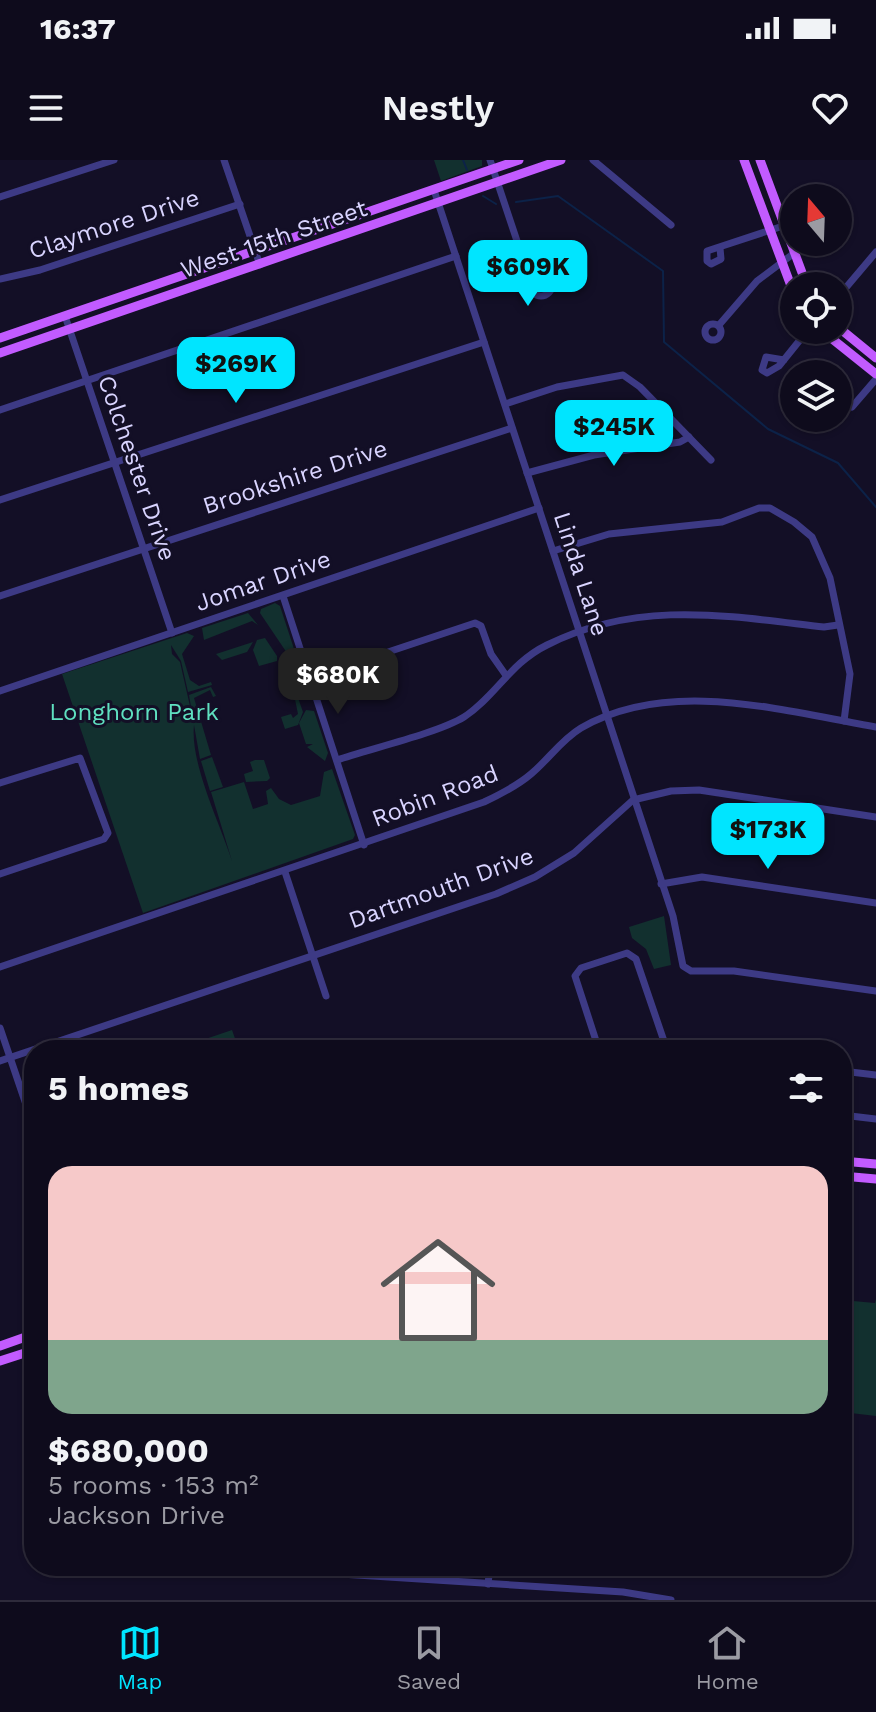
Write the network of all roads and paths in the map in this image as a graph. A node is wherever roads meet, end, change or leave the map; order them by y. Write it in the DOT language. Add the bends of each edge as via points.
graph roads {
  1 [pos="114,160"];
  2 [pos="224,160"];
  3 [pos="519,160"];
  4 [pos="561,160"];
  5 [pos="593,160"];
  6 [pos="744,160"];
  7 [pos="760,160"];
  8 [pos="492,164"];
  9 [pos="498,182"];
  10 [pos="434,190"];
  11 [pos="771,190"];
  12 [pos="756,194"];
  13 [pos="0,197"];
  14 [pos="439,203"];
  15 [pos="240,204"];
  16 [pos="780,217"];
  17 [pos="671,225"];
  18 [pos="780,227"];
  19 [pos="769,230"];
  20 [pos="720,248"];
  21 [pos="876,252"];
  22 [pos="256,253"];
  23 [pos="456,256"];
  24 [pos="789,256"];
  25 [pos="780,261"];
  26 [pos="260,265"];
  27 [pos="785,272"];
  28 [pos="533,277"];
  29 [pos="0,279"];
  30 [pos="852,280"];
  31 [pos="65,316"];
  32 [pos="719,325"];
  33 [pos="69,330"];
  34 [pos="0,338"];
  35 [pos="852,338"];
  36 [pos="484,342"];
  37 [pos="797,344"];
  38 [pos="837,344"];
  39 [pos="0,353"];
  40 [pos="876,358"];
  41 [pos="784,360"];
  42 [pos="876,377"];
  43 [pos="86,381"];
  44 [pos="505,404"];
  45 [pos="852,407"];
  46 [pos="0,410"];
  47 [pos="512,428"];
  48 [pos="689,437"];
  49 [pos="711,460"];
  50 [pos="114,461"];
  51 [pos="527,473"];
  52 [pos="0,500"];
  53 [pos="539,508"];
  54 [pos="143,547"];
  55 [pos="553,551"];
  56 [pos="0,596"];
  57 [pos="283,596"];
  58 [pos="838,625"];
  59 [pos="172,633"];
  60 [pos="579,633"];
  61 [pos="505,674"];
  62 [pos="310,678"];
  63 [pos="0,691"];
  64 [pos="606,717"];
  65 [pos="844,721"];
  66 [pos="876,727"];
  67 [pos="337,760"];
  68 [pos="0,783"];
  69 [pos="633,800"];
  70 [pos="876,817"];
  71 [pos="364,845"];
  72 [pos="285,872"];
  73 [pos="0,874"];
  74 [pos="661,884"];
  75 [pos="876,903"];
  76 [pos="312,956"];
  77 [pos="0,967"];
  78 [pos="876,991"];
  79 [pos="326,996"];
  80 [pos="0,1028"];
  81 [pos="63,1040"];
  82 [pos="596,1040"];
  83 [pos="664,1040"];
  84 [pos="24,1053"];
  85 [pos="10,1058"];
  86 [pos="0,1061"];
  87 [pos="852,1072"];
  88 [pos="876,1075"];
  89 [pos="24,1099"];
  90 [pos="852,1116"];
  91 [pos="876,1119"];
  92 [pos="852,1162"];
  93 [pos="876,1164"];
  94 [pos="852,1177"];
  95 [pos="876,1179"];
  96 [pos="24,1338"];
  97 [pos="0,1346"];
  98 [pos="24,1353"];
  99 [pos="0,1361"];
  100 [pos="367,1576"];
  101 [pos="489,1576"];
  102 [pos="488,1584"];
  103 [pos="671,1600"];
  1 -- 13 [label="street"];
  2 -- 15 [label="street"];
  3 -- 8 [label="main road, West 15th Street"];
  4 -- 9 [label="main road, West 15th Street"];
  5 -- 17 [label="street"];
  6 -- 12 [label="main road"];
  7 -- 11 [label="main road"];
  8 -- 9 [label="street"];
  8 -- 10 [label="main road, West 15th Street"];
  9 -- 14 [label="main road, West 15th Street"];
  9 -- 28 [label="street"];
  10 -- 14 [label="street, Linda Lane"];
  10 -- 22 [label="main road, West 15th Street"];
  11 -- 12 [label="main road"];
  11 -- 16 [label="main road"];
  12 -- 19 [label="main road"];
  14 -- 23 [label="street, Linda Lane"];
  14 -- 26 [label="main road, West 15th Street"];
  15 -- 22 [label="street"];
  15 -- 29 [label="street, Claymore Drive"];
  18 -- 19 [label="street"];
  19 -- 20 [label="street"];
  19 -- 25 [label="main road"];
  21 -- 30 [label="street"];
  22 -- 26 [label="street"];
  22 -- 31 [label="main road, West 15th Street"];
  23 -- 36 [label="street, Linda Lane"];
  23 -- 43 [label="street"];
  24 -- 25 [label="street"];
  25 -- 27 [label="main road"];
  25 -- 32 [label="street"];
  26 -- 33 [label="main road, West 15th Street"];
  31 -- 33 [label="street, Colchester Drive"];
  31 -- 34 [label="main road, West 15th Street"];
  33 -- 39 [label="main road, West 15th Street"];
  33 -- 43 [label="street, Colchester Drive"];
  35 -- 40 [label="main road"];
  36 -- 44 [label="street, Linda Lane"];
  36 -- 50 [label="street"];
  37 -- 41 [label="street"];
  38 -- 42 [label="main road"];
  42 -- 45 [label="street"];
  43 -- 46 [label="street"];
  43 -- 50 [label="street, Colchester Drive"];
  44 -- 47 [label="street, Linda Lane"];
  44 -- 48 [label="street" via="557,387 623,375"];
  47 -- 51 [label="street, Linda Lane"];
  47 -- 54 [label="street, Brookshire Drive"];
  48 -- 49 [label="street"];
  48 -- 51 [label="street"];
  50 -- 52 [label="street"];
  50 -- 54 [label="street, Colchester Drive"];
  51 -- 53 [label="street, Linda Lane"];
  53 -- 55 [label="street, Linda Lane"];
  53 -- 57 [label="street, Jomar Drive"];
  54 -- 56 [label="street, Brookshire Drive"];
  54 -- 59 [label="street, Colchester Drive"];
  55 -- 58 [label="street" via="609,534 722,522 770,508 805,529 817,544 830,578"];
  55 -- 60 [label="street, Linda Lane"];
  57 -- 59 [label="street, Jomar Drive"];
  57 -- 62 [label="street"];
  58 -- 60 [label="street" via="690,612 650,615"];
  58 -- 65 [label="street" via="850,674"];
  59 -- 63 [label="street, Jomar Drive"];
  60 -- 61 [label="street" via="544,646"];
  60 -- 64 [label="street, Linda Lane"];
  61 -- 62 [label="street" via="475,623"];
  61 -- 67 [label="street" via="461,719"];
  62 -- 67 [label="street"];
  64 -- 65 [label="street, Robin Road" via="694,701"];
  64 -- 69 [label="street, Linda Lane"];
  64 -- 71 [label="street, Robin Road" via="572,734 508,791"];
  65 -- 66 [label="street, Robin Road"];
  67 -- 71 [label="street"];
  68 -- 73 [label="street" via="80,758 108,837"];
  69 -- 70 [label="street, Dartmouth Drive" via="699,790"];
  69 -- 74 [label="street, Linda Lane"];
  69 -- 76 [label="street, Dartmouth Drive" via="574,853 535,877"];
  71 -- 72 [label="street, Robin Road"];
  72 -- 76 [label="street"];
  72 -- 77 [label="street, Robin Road"];
  74 -- 75 [label="street" via="702,877"];
  74 -- 78 [label="street, Linda Lane" via="686,970 734,971"];
  76 -- 79 [label="street"];
  76 -- 81 [label="street, Dartmouth Drive"];
  80 -- 85 [label="street"];
  82 -- 83 [label="street" via="576,973 631,954"];
  84 -- 85 [label="street, Dartmouth Drive"];
  85 -- 86 [label="street, Dartmouth Drive"];
  85 -- 89 [label="street"];
  87 -- 88 [label="street"];
  90 -- 91 [label="street"];
  92 -- 93 [label="main road"];
  94 -- 95 [label="main road"];
  96 -- 97 [label="main road"];
  98 -- 99 [label="main road"];
  100 -- 102 [label="street"];
  101 -- 102 [label="street"];
  102 -- 103 [label="street"];
}
